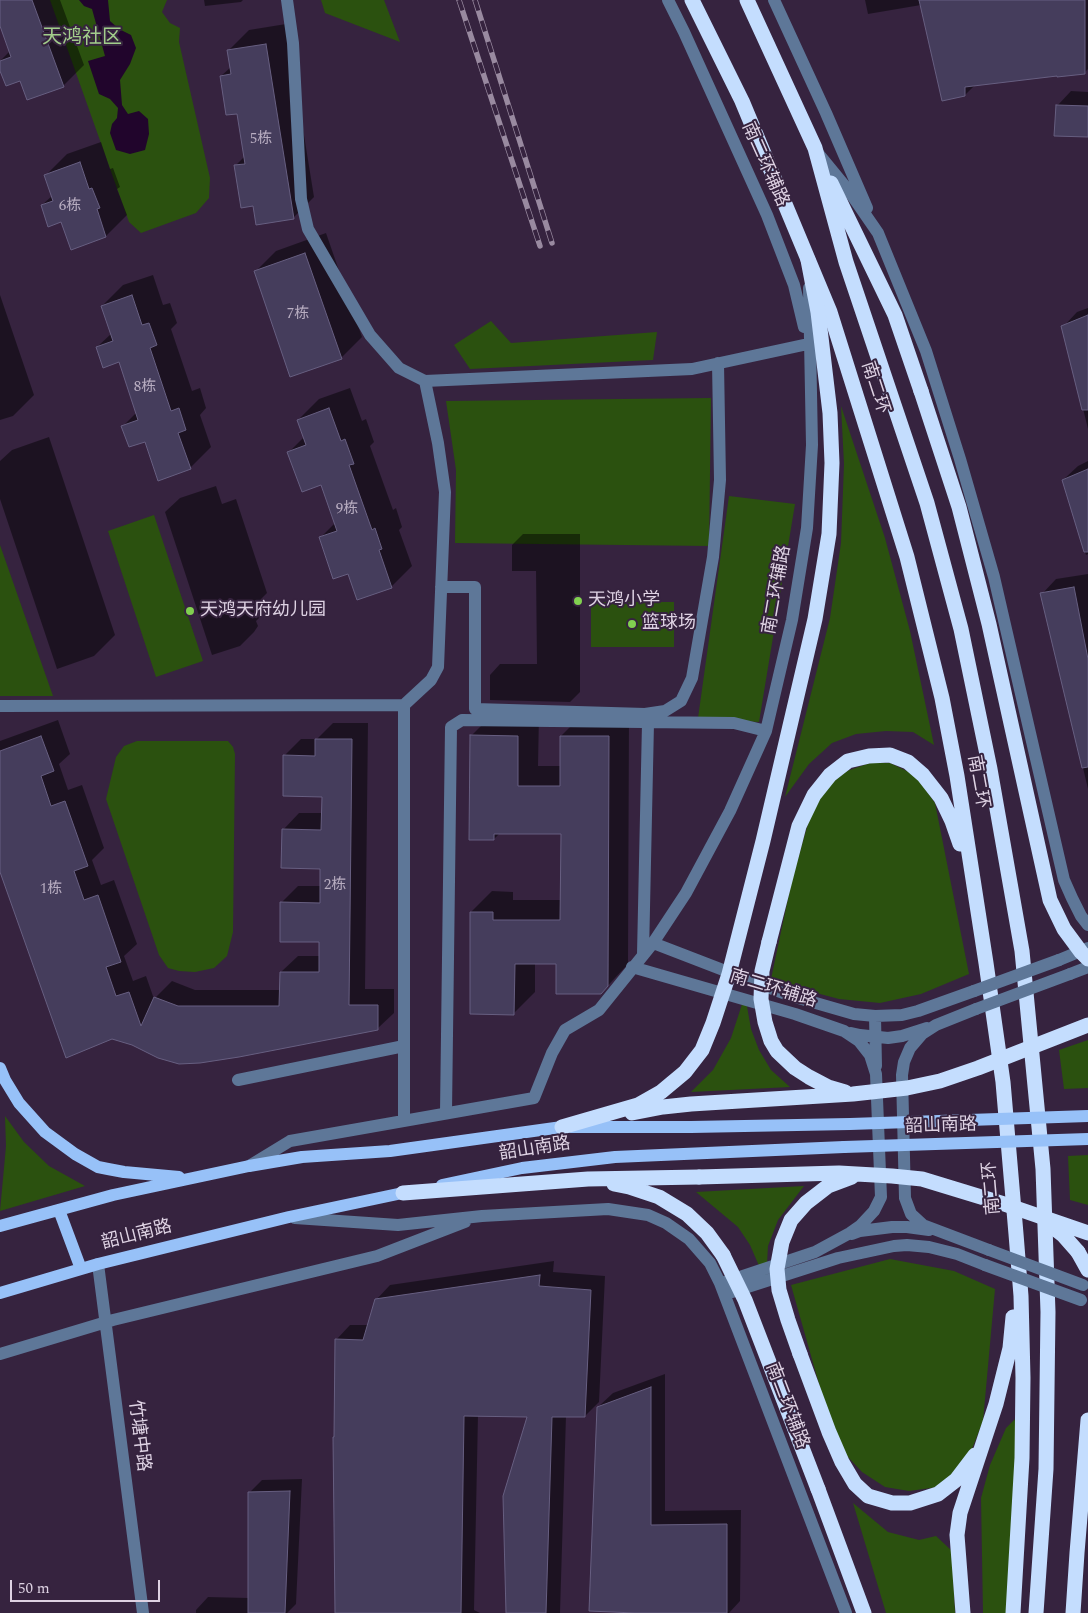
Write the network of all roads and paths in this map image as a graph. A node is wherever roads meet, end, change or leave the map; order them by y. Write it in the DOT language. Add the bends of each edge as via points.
graph roads {
  1 [pos="287,0"];
  2 [pos="668,0"];
  3 [pos="686,0"];
  4 [pos="692,0"];
  5 [pos="747,0"];
  6 [pos="774,0"];
  7 [pos="700,16"];
  8 [pos="815,148"];
  9 [pos="878,234"];
  10 [pos="808,260"];
  11 [pos="809,347"];
  12 [pos="718,363"];
  13 [pos="425,381"];
  14 [pos="441,587"];
  15 [pos="404,705"];
  16 [pos="0,706"];
  17 [pos="648,723"];
  18 [pos="766,731"];
  19 [pos="974,883"];
  20 [pos="1088,926"];
  21 [pos="653,943"];
  22 [pos="1088,948"];
  23 [pos="643,954"];
  24 [pos="1088,959"];
  25 [pos="632,967"];
  26 [pos="1088,967"];
  27 [pos="902,1015"];
  28 [pos="875,1016"];
  29 [pos="1088,1024"];
  30 [pos="936,1025"];
  31 [pos="844,1031"];
  32 [pos="902,1036"];
  33 [pos="876,1037"];
  34 [pos="404,1046"];
  35 [pos="0,1068"];
  36 [pos="876,1074"];
  37 [pos="902,1076"];
  38 [pos="238,1080"];
  39 [pos="854,1094"];
  40 [pos="446,1112"];
  41 [pos="1088,1116"];
  42 [pos="404,1120"];
  43 [pos="562,1127"];
  44 [pos="1088,1139"];
  45 [pos="249,1166"];
  46 [pos="870,1174"];
  47 [pos="194,1178"];
  48 [pos="588,1179"];
  49 [pos="403,1193"];
  50 [pos="880,1197"];
  51 [pos="905,1198"];
  52 [pos="59,1210"];
  53 [pos="482,1216"];
  54 [pos="1038,1216"];
  55 [pos="289,1217"];
  56 [pos="0,1226"];
  57 [pos="907,1227"];
  58 [pos="881,1228"];
  59 [pos="941,1233"];
  60 [pos="1088,1233"];
  61 [pos="1016,1234"];
  62 [pos="841,1238"];
  63 [pos="907,1246"];
  64 [pos="882,1248"];
  65 [pos="98,1264"];
  66 [pos="82,1269"];
  67 [pos="1088,1270"];
  68 [pos="1085,1286"];
  69 [pos="723,1289"];
  70 [pos="0,1293"];
  71 [pos="1085,1301"];
  72 [pos="105,1323"];
  73 [pos="0,1354"];
  74 [pos="1088,1420"];
  75 [pos="981,1448"];
  76 [pos="143,1613"];
  77 [pos="846,1613"];
  78 [pos="864,1613"];
  79 [pos="963,1613"];
  80 [pos="1013,1613"];
  81 [pos="1036,1613"];
  82 [pos="1073,1613"];
  1 -- 13 [label="street" via="293,43 301,199 308,229 370,335 399,368"];
  2 -- 11 [label="street, 南二环辅路" via="767,215 794,285"];
  3 -- 7 [label="street"];
  4 -- 7 [label="highway, 南二环"];
  5 -- 8 [label="highway, 南二环"];
  6 -- 9 [label="street"];
  7 -- 10 [label="highway, 南二环" via="742,101"];
  8 -- 9 [label="street"];
  8 -- 24 [label="highway, bridge" via="895,315 921,391 959,507 989,624 1050,900 1064,929"];
  8 -- 81 [label="highway, 南二环" via="846,262 927,503 961,629 1022,951 1043,1169 1048,1312 1046,1469"];
  9 -- 20 [label="street" via="926,351 960,459 994,578 1064,880"];
  10 -- 11 [label="street, 南二环辅路"];
  10 -- 19 [label="highway, 南二环" via="830,312 907,557 942,698"];
  10 -- 43 [label="highway, bridge" via="830,413 829,534 815,619 729,974 702,1050 685,1072 661,1092 638,1105"];
  11 -- 12 [label="street"];
  11 -- 18 [label="street, 南二环辅路" via="812,445 807,528 792,620"];
  12 -- 13 [label="street" via="692,369"];
  12 -- 14 [label="street" via="720,480 713,557 692,678 681,700 665,711 645,714 475,709 474,587"];
  13 -- 14 [label="street" via="445,492"];
  14 -- 15 [label="street" via="438,668 431,680"];
  15 -- 16 [label="street"];
  15 -- 34 [label="street"];
  17 -- 18 [label="street" via="734,723"];
  17 -- 23 [label="street"];
  17 -- 40 [label="street" via="462,720 451,727"];
  18 -- 21 [label="street, 南二环辅路" via="730,811 686,893"];
  19 -- 39 [label="highway, bridge" via="941,798 908,762 890,755 848,761 830,775 814,795 800,826 769,942 762,971 761,999 765,1022 777,1051 809,1077"];
  19 -- 61 [label="highway, 南二环" via="1003,1082"];
  21 -- 23 [label="street, 南二环辅路"];
  21 -- 28 [label="street" via="788,995 854,1014"];
  22 -- 27 [label="street, bridge"];
  23 -- 25 [label="street, 南二环辅路"];
  25 -- 31 [label="street, 南二环辅路"];
  25 -- 40 [label="street" via="599,1010 565,1030 534,1098"];
  26 -- 30 [label="street, bridge"];
  27 -- 28 [label="street"];
  27 -- 32 [label="street"];
  28 -- 33 [label="street"];
  29 -- 39 [label="highway, bridge" via="940,1080 907,1088"];
  30 -- 32 [label="street"];
  30 -- 37 [label="street" via="922,1034 910,1048"];
  31 -- 33 [label="street"];
  31 -- 36 [label="street, 南二环辅路" via="859,1041 870,1056"];
  32 -- 33 [label="street"];
  32 -- 37 [label="street"];
  33 -- 36 [label="street"];
  34 -- 38 [label="street"];
  34 -- 42 [label="street"];
  35 -- 47 [label="main road" via="26,1110 45,1132 75,1154 98,1167"];
  36 -- 50 [label="street, 南二环辅路"];
  37 -- 51 [label="street"];
  39 -- 43 [label="highway, bridge" via="663,1107"];
  40 -- 42 [label="street"];
  41 -- 43 [label="main road, 韶山南路, bridge" via="830,1124"];
  42 -- 45 [label="street" via="290,1141"];
  43 -- 45 [label="main road, 韶山南路" via="390,1151 302,1157"];
  44 -- 49 [label="main road, 韶山南路, bridge" via="615,1157 522,1168"];
  45 -- 47 [label="main road, 韶山南路"];
  46 -- 48 [label="highway, bridge"];
  46 -- 54 [label="highway, bridge" via="922,1179"];
  46 -- 75 [label="highway, bridge" via="828,1186 791,1220 782,1242 779,1290 829,1432 855,1484 868,1496 892,1503 910,1503 938,1494 956,1480"];
  47 -- 52 [label="main road, 韶山南路"];
  48 -- 49 [label="highway"];
  48 -- 78 [label="highway, bridge" via="659,1197 687,1214 723,1255 745,1300"];
  49 -- 55 [label="main road, 韶山南路"];
  50 -- 58 [label="street, 南二环辅路"];
  50 -- 62 [label="street" via="874,1211 860,1226"];
  51 -- 57 [label="street"];
  51 -- 59 [label="street" via="912,1214 922,1225"];
  52 -- 56 [label="main road, 韶山南路"];
  52 -- 66 [label="main road"];
  53 -- 55 [label="street, 南二环辅路" via="398,1224"];
  53 -- 69 [label="street, 南二环辅路" via="608,1209 648,1215 689,1239 710,1263"];
  53 -- 72 [label="street" via="377,1256"];
  54 -- 60 [label="highway, bridge"];
  54 -- 67 [label="highway, bridge" via="1063,1235"];
  55 -- 65 [label="main road, 韶山南路"];
  57 -- 58 [label="street"];
  57 -- 59 [label="street"];
  57 -- 63 [label="street"];
  58 -- 62 [label="street"];
  58 -- 64 [label="street, 南二环辅路"];
  59 -- 68 [label="street, bridge"];
  61 -- 75 [label="highway" via="1016,1299 1010,1348"];
  61 -- 80 [label="highway, 南二环" via="1021,1296 1022,1448"];
  62 -- 69 [label="street" via="815,1252"];
  63 -- 64 [label="street"];
  63 -- 71 [label="street, bridge" via="957,1254"];
  64 -- 69 [label="street"];
  65 -- 66 [label="main road, 韶山南路"];
  65 -- 72 [label="street, 竹塘中路"];
  66 -- 70 [label="main road, 韶山南路"];
  69 -- 77 [label="street, 南二环辅路"];
  72 -- 73 [label="street"];
  72 -- 76 [label="street, 竹塘中路"];
  74 -- 82 [label="highway"];
  75 -- 79 [label="highway" via="960,1512 957,1535"];
}
